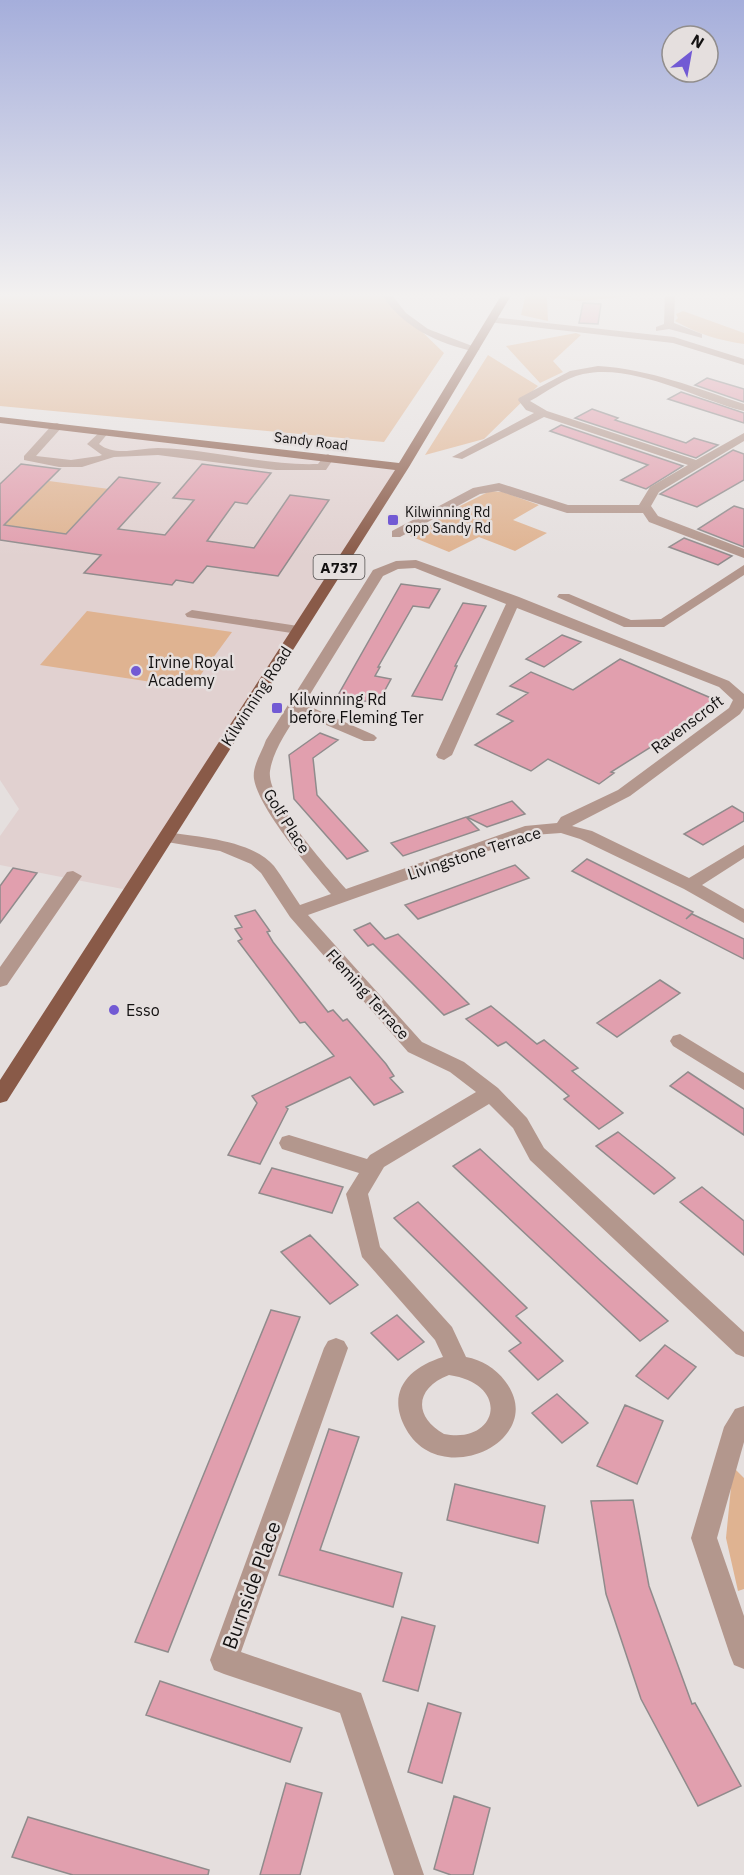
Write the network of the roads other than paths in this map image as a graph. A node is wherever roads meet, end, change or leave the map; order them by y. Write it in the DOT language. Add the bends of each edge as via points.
graph roads {
  1 [pos="455,382"];
  2 [pos="561,382"];
  3 [pos="659,382"];
  4 [pos="744,408"];
  5 [pos="543,413"];
  6 [pos="0,420"];
  7 [pos="57,426"];
  8 [pos="103,432"];
  9 [pos="741,441"];
  10 [pos="111,454"];
  11 [pos="458,457"];
  12 [pos="328,458"];
  13 [pos="697,464"];
  14 [pos="403,467"];
  15 [pos="647,509"];
  16 [pos="396,534"];
  17 [pos="744,554"];
  18 [pos="744,569"];
  19 [pos="564,597"];
  20 [pos="514,600"];
  21 [pos="192,614"];
  22 [pos="298,630"];
  23 [pos="297,707"];
  24 [pos="369,738"];
  25 [pos="444,755"];
  26 [pos="562,828"];
  27 [pos="167,837"];
  28 [pos="744,850"];
  29 [pos="73,876"];
  30 [pos="690,885"];
  31 [pos="342,897"];
  32 [pos="296,913"];
  33 [pos="744,917"];
  34 [pos="0,981"];
  35 [pos="680,1041"];
  36 [pos="744,1083"];
  37 [pos="491,1093"];
  38 [pos="0,1096"];
  39 [pos="289,1143"];
  40 [pos="372,1169"];
  41 [pos="744,1347"];
  42 [pos="336,1348"];
  43 [pos="458,1365"];
  44 [pos="744,1417"];
  45 [pos="744,1655"];
  46 [pos="409,1875"];
  1 -- 14 [label="main road, Kilwinning Road / A737"];
  2 -- 5 [label="street" via="523,400"];
  3 -- 4 [label="street"];
  5 -- 11 [label="street"];
  5 -- 13 [label="street"];
  6 -- 7 [label="main road, Sandy Road"];
  7 -- 8 [label="main road, Sandy Road"];
  7 -- 10 [label="street" via="28,458 81,464"];
  8 -- 10 [label="street" via="93,444 98,451"];
  8 -- 12 [label="main road, Sandy Road"];
  9 -- 13 [label="street"];
  10 -- 12 [label="street" via="159,451 281,467 322,467"];
  12 -- 14 [label="main road, Sandy Road"];
  13 -- 15 [label="street" via="654,490"];
  14 -- 22 [label="main road, Kilwinning Road / A737"];
  15 -- 16 [label="street" via="567,509 499,487 477,491"];
  15 -- 17 [label="street" via="653,519"];
  18 -- 19 [label="street" via="664,623 629,624"];
  20 -- 23 [label="street, Ravenscroft" via="416,564 387,568 378,573"];
  20 -- 25 [label="street"];
  20 -- 26 [label="street, Ravenscroft" via="724,684 741,700 735,711 624,794 567,820"];
  21 -- 22 [label="street"];
  22 -- 27 [label="main road, Kilwinning Road / A737"];
  23 -- 24 [label="street"];
  23 -- 31 [label="street, Golf Place" via="263,762 262,780 301,847"];
  26 -- 30 [label="street, Livingstone Terrace" via="586,834"];
  26 -- 31 [label="street, Livingstone Terrace" via="531,831"];
  27 -- 32 [label="street, Fleming Terrace" via="224,846 257,860"];
  27 -- 38 [label="main road, Kilwinning Road / A737"];
  28 -- 30 [label="street"];
  29 -- 34 [label="street"];
  30 -- 33 [label="street, Livingstone Terrace"];
  31 -- 32 [label="street, Livingstone Terrace"];
  32 -- 37 [label="street, Fleming Terrace" via="415,1047 457,1067"];
  35 -- 36 [label="street"];
  37 -- 40 [label="street" via="377,1161"];
  37 -- 41 [label="street, Fleming Terrace" via="520,1123 537,1154"];
  39 -- 40 [label="street"];
  40 -- 43 [label="street" via="357,1194 370,1251 444,1334"];
  42 -- 46 [label="street, Burnside Place" via="224,1660 351,1703"];
  44 -- 45 [label="street" via="736,1427 704,1538"];
}
